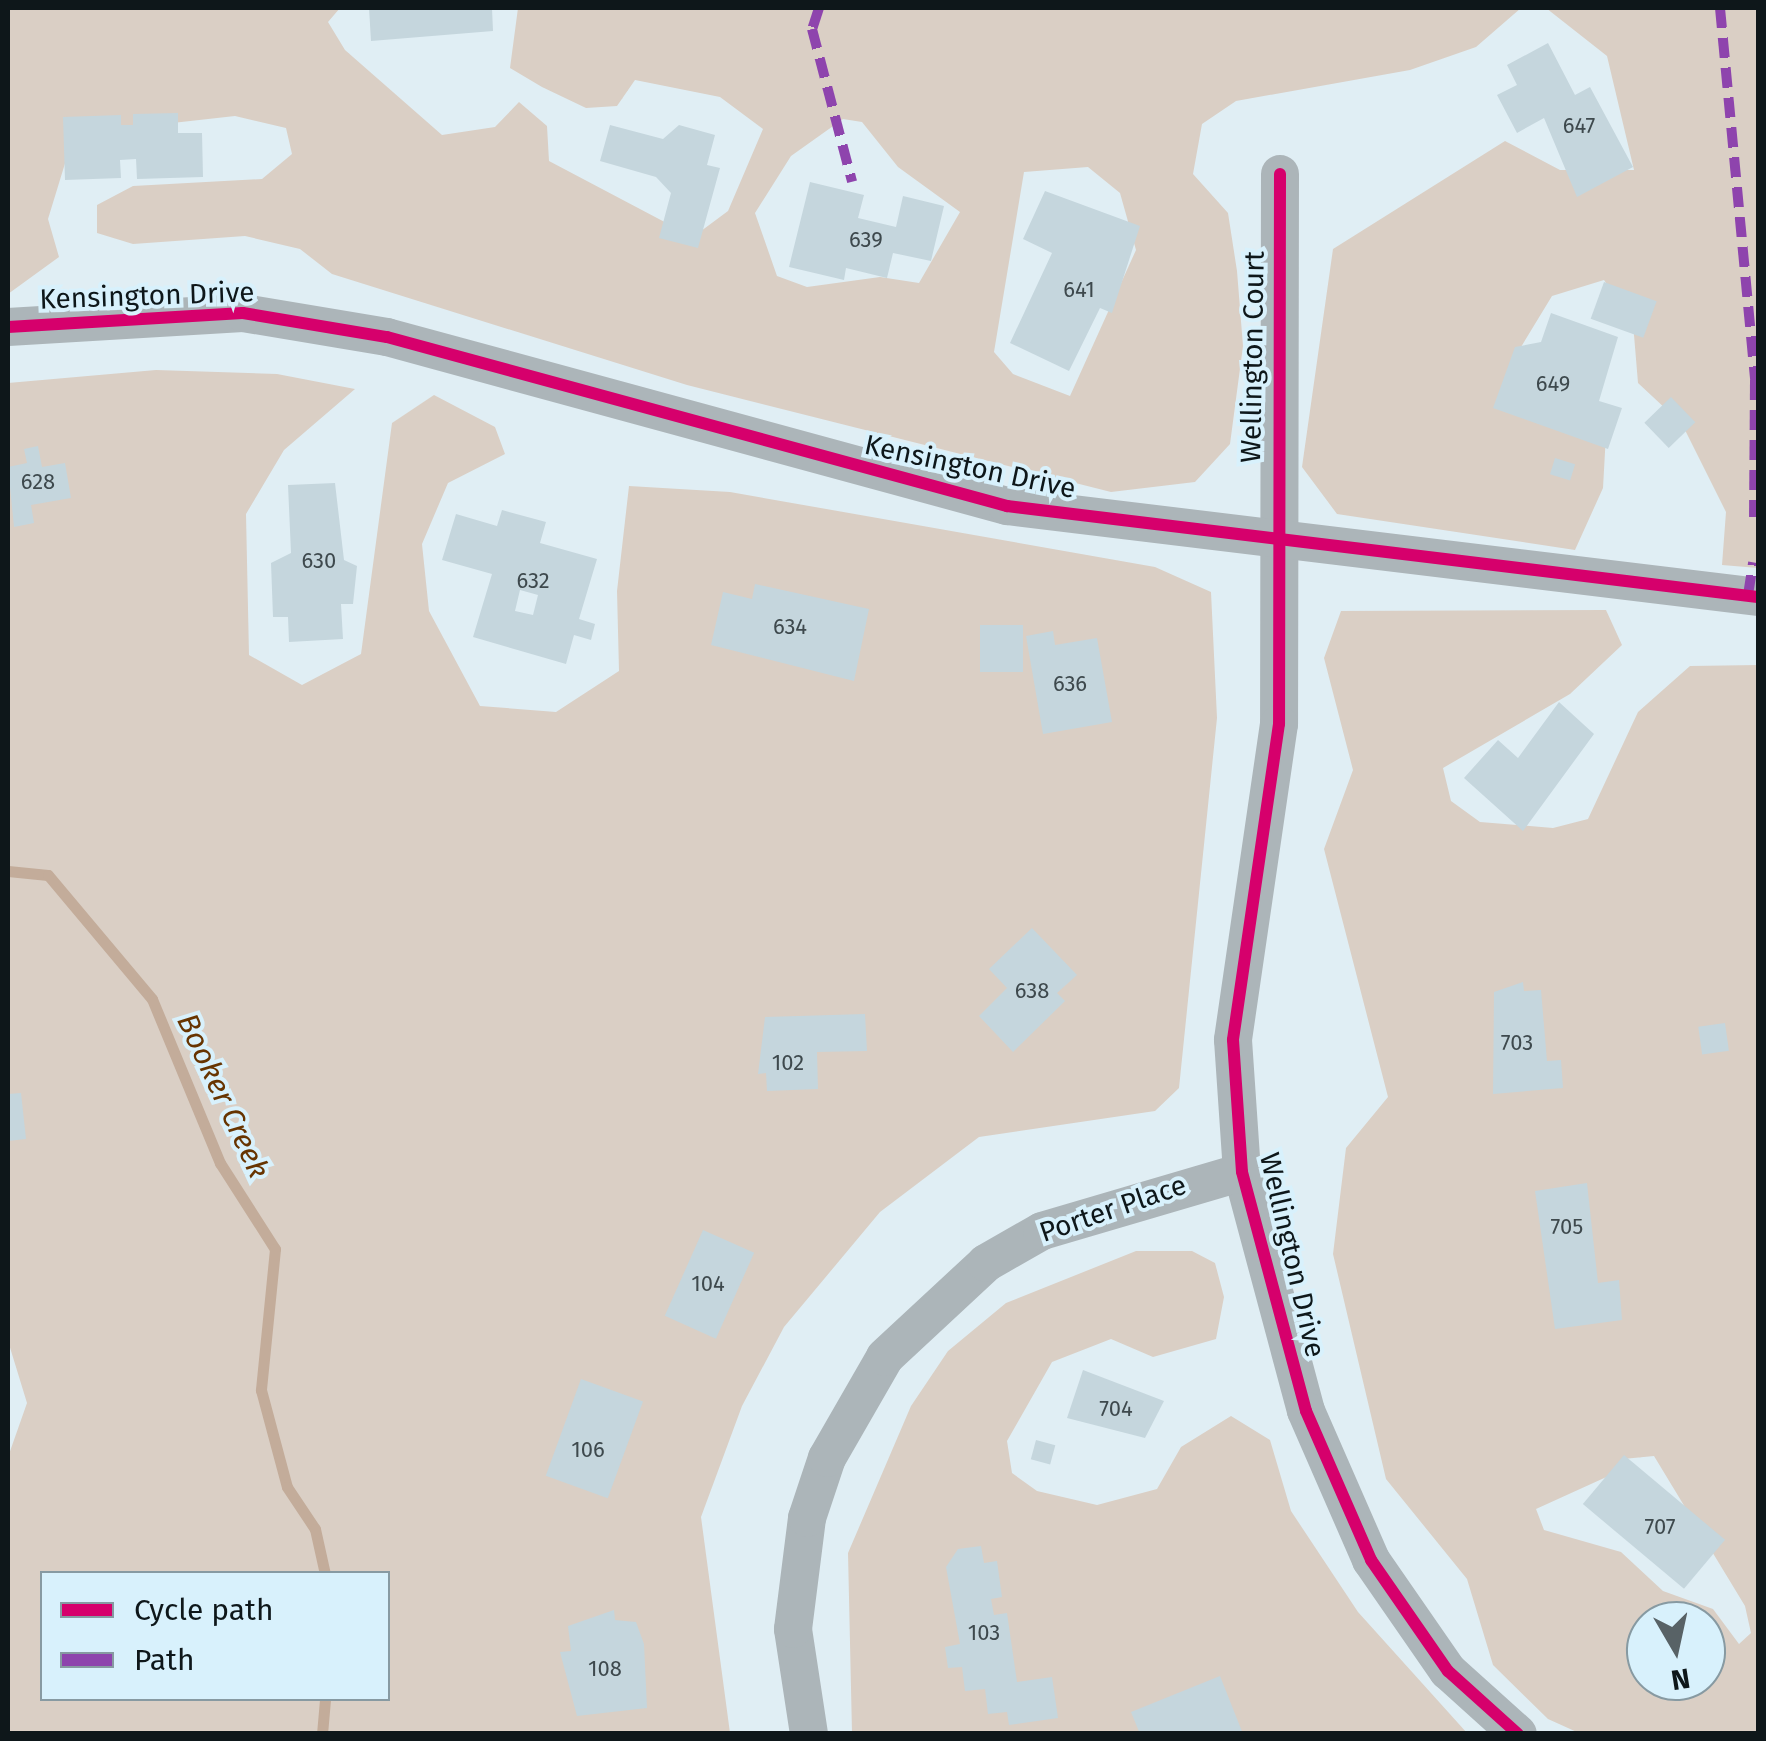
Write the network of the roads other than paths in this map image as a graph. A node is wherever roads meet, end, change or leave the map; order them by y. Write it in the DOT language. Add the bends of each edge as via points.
graph roads {
  1 [pos="1280,174"];
  2 [pos="8,328"];
  3 [pos="1276,542"];
  4 [pos="1758,597"];
  5 [pos="1242,1172"];
  6 [pos="809,1734"];
  7 [pos="1518,1734"];
  1 -- 3 [label="street, Wellington Court"];
  2 -- 3 [label="street, Kensington Drive" via="243,313 387,336 1007,506"];
  3 -- 4 [label="street, Kensington Drive"];
  3 -- 5 [label="street, Wellington Drive" via="1279,724 1232,1040"];
  5 -- 6 [label="street, Porter Place" via="1042,1230 986,1263 885,1357 827,1458 807,1518 794,1629"];
  5 -- 7 [label="street, Wellington Drive" via="1306,1411 1371,1560 1448,1671"];
}
